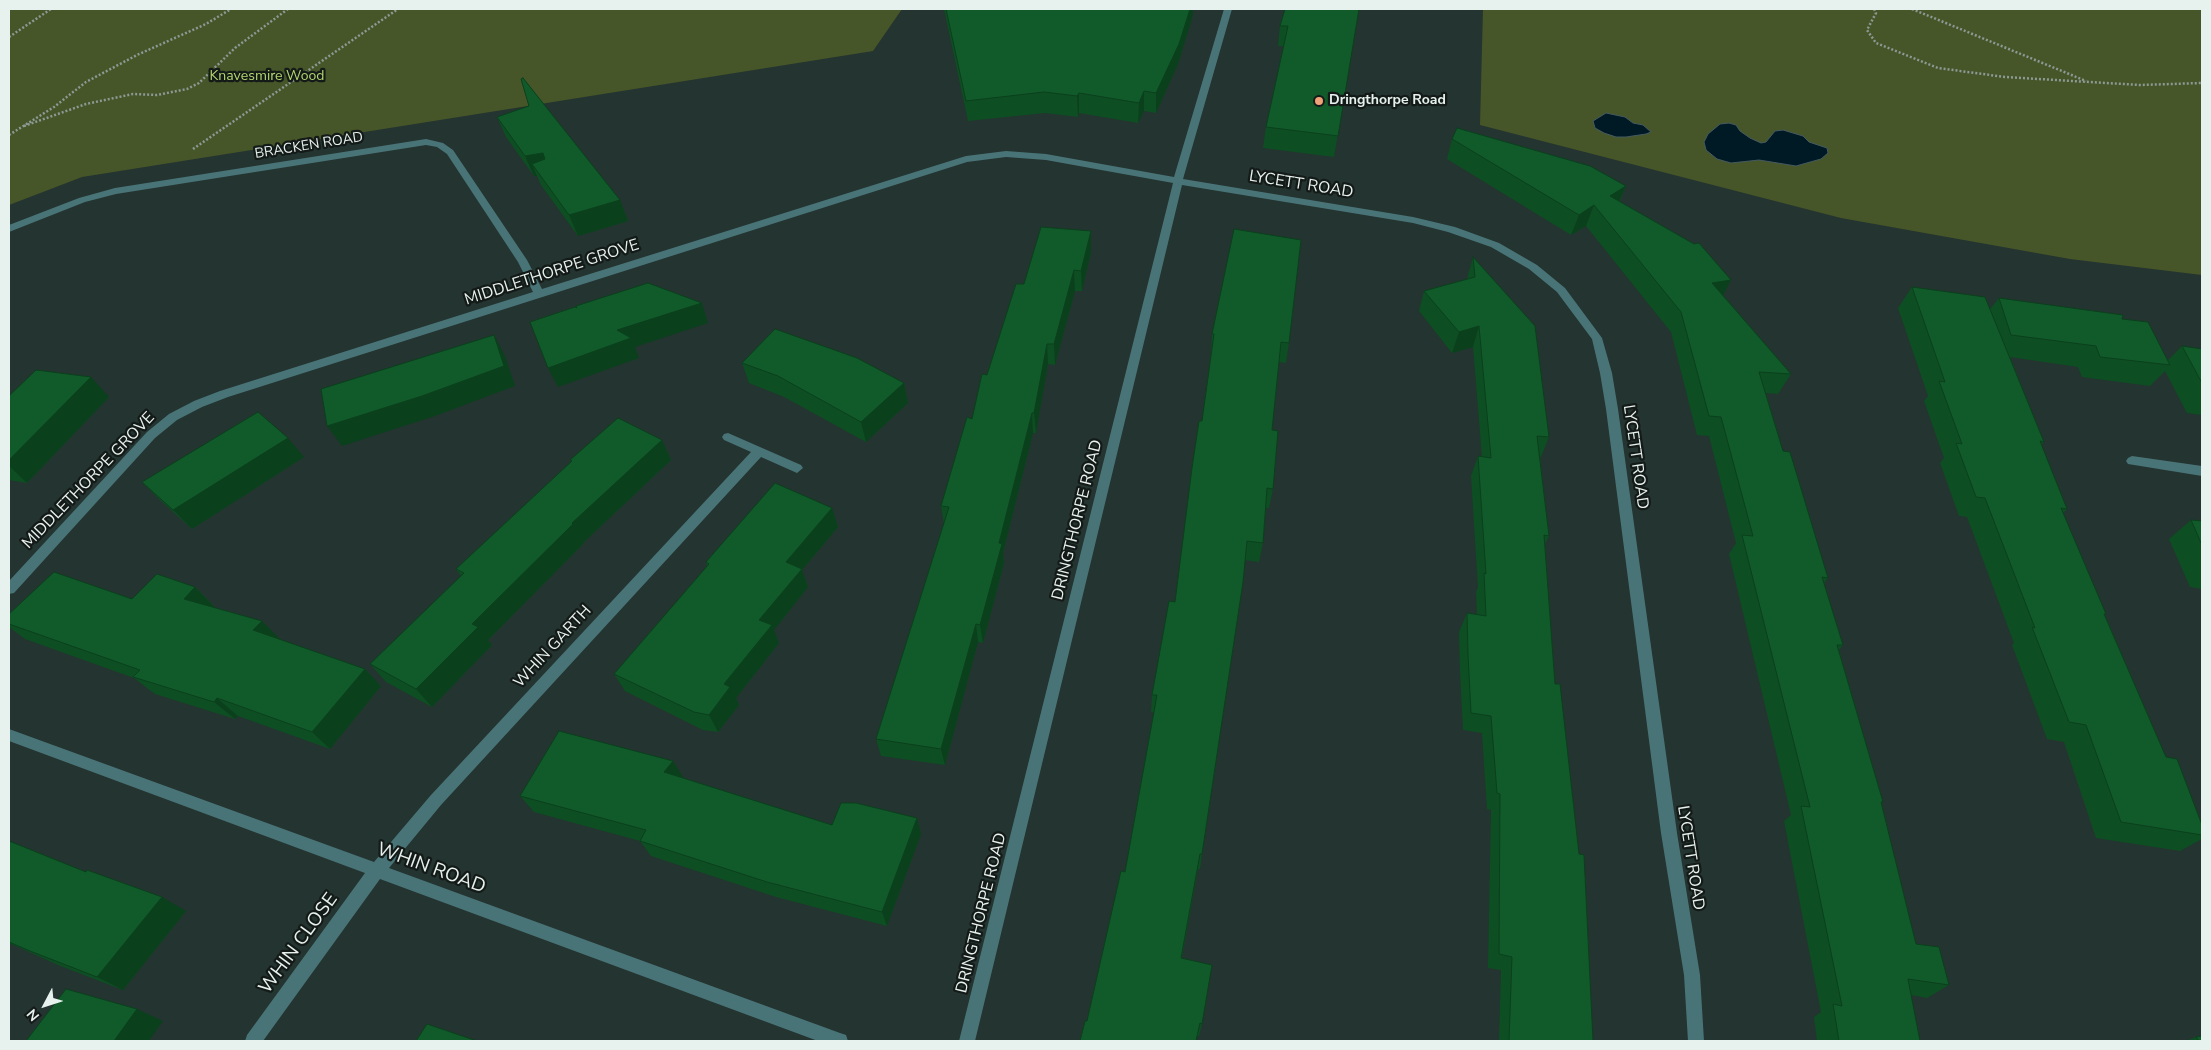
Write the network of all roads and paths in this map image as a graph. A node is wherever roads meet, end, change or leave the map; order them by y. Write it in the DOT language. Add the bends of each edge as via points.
graph roads {
  1 [pos="51,9"];
  2 [pos="231,9"];
  3 [pos="288,9"];
  4 [pos="398,9"];
  5 [pos="1228,9"];
  6 [pos="1874,9"];
  7 [pos="1912,9"];
  8 [pos="9,37"];
  9 [pos="2089,82"];
  10 [pos="2202,83"];
  11 [pos="24,126"];
  12 [pos="9,135"];
  13 [pos="1178,181"];
  14 [pos="154,184"];
  15 [pos="9,229"];
  16 [pos="540,295"];
  17 [pos="728,437"];
  18 [pos="759,451"];
  19 [pos="2132,461"];
  20 [pos="797,468"];
  21 [pos="2202,471"];
  22 [pos="9,589"];
  23 [pos="9,735"];
  24 [pos="377,870"];
  25 [pos="253,1041"];
  26 [pos="840,1041"];
  27 [pos="967,1041"];
  28 [pos="1696,1041"];
  1 -- 8 [label="path"];
  2 -- 11 [label="path" via="86,82"];
  3 -- 11 [label="path" via="235,48 199,83 187,89 157,95 133,94 86,104"];
  4 -- 14 [label="path" via="175,161"];
  5 -- 13 [label="street, DRINGTHORPE ROAD"];
  6 -- 9 [label="path" via="1876,13 1867,30 1876,43 1938,68 2005,77"];
  7 -- 9 [label="path"];
  9 -- 10 [label="path" via="2140,85"];
  11 -- 12 [label="path"];
  13 -- 16 [label="street, MIDDLETHORPE GROVE" via="1046,157 1006,154 966,159"];
  13 -- 27 [label="street, DRINGTHORPE ROAD"];
  13 -- 28 [label="street, LYCETT ROAD" via="1413,220 1495,244 1533,267 1561,290 1597,338 1612,409 1669,833 1692,975"];
  14 -- 15 [label="street, BRACKEN ROAD" via="82,200"];
  14 -- 16 [label="street, BRACKEN ROAD" via="426,142 440,145 450,152 523,262"];
  16 -- 22 [label="street, MIDDLETHORPE GROVE" via="224,394 173,417 151,435"];
  17 -- 18 [label="street"];
  18 -- 20 [label="street"];
  18 -- 24 [label="street, WHIN GARTH" via="436,800"];
  19 -- 21 [label="street"];
  23 -- 24 [label="street, WHIN ROAD"];
  24 -- 25 [label="street, WHIN CLOSE"];
  24 -- 26 [label="street, WHIN ROAD"];
}
